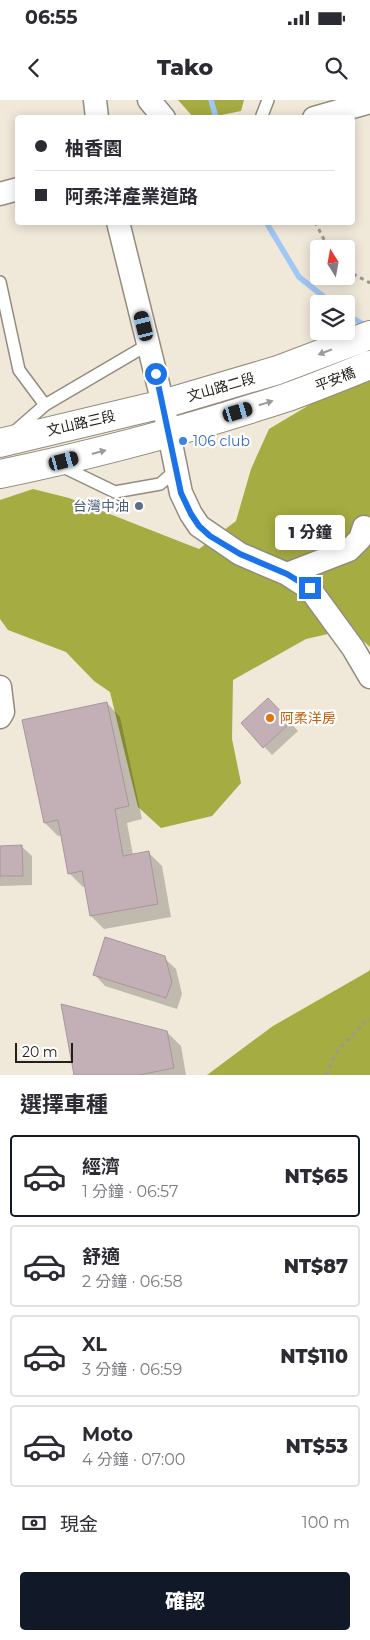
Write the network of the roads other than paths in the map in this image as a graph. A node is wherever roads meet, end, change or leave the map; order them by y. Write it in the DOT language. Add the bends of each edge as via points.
graph roads {
  1 [pos="95,100"];
  2 [pos="149,100"];
  3 [pos="268,100"];
  4 [pos="370,102"];
  5 [pos="97,115"];
  6 [pos="162,115"];
  7 [pos="262,115"];
  8 [pos="324,115"];
  9 [pos="15,190"];
  10 [pos="0,194"];
  11 [pos="119,225"];
  12 [pos="0,282"];
  13 [pos="370,335"];
  14 [pos="148,344"];
  15 [pos="370,365"];
  16 [pos="278,370"];
  17 [pos="300,392"];
  18 [pos="163,404"];
  19 [pos="45,405"];
  20 [pos="169,433"];
  21 [pos="1,442"];
  22 [pos="55,462"];
  23 [pos="176,470"];
  24 [pos="0,474"];
  25 [pos="364,527"];
  26 [pos="287,574"];
  27 [pos="370,677"];
  28 [pos="0,687"];
  29 [pos="0,717"];
  1 -- 5 [label="street"];
  2 -- 6 [label="street"];
  3 -- 7 [label="lane"];
  4 -- 8 [label="street"];
  9 -- 10 [label="street"];
  11 -- 14 [label="street"];
  12 -- 19 [label="lane" via="19,370"];
  13 -- 16 [label="main road, 平安橋, one-way"];
  14 -- 18 [label="street"];
  14 -- 19 [label="lane"];
  15 -- 17 [label="main road, 平安橋"];
  16 -- 18 [label="main road, 文山路二段"];
  20 -- 17 [label="main road, 文山路二段, one-way"];
  18 -- 20 [label="street"];
  18 -- 21 [label="main road, 文山路三段"];
  19 -- 21 [label="lane"];
  22 -- 20 [label="main road, one-way"];
  20 -- 23 [label="street"];
  22 -- 23 [label="lane" via="115,492 160,484"];
  22 -- 24 [label="main road"];
  23 -- 26 [label="street" via="181,493 199,526 240,554"];
  25 -- 26 [label="street" via="360,540 349,550"];
  26 -- 27 [label="street" via="310,588"];
  28 -- 29 [label="street" via="3,712"];
}
